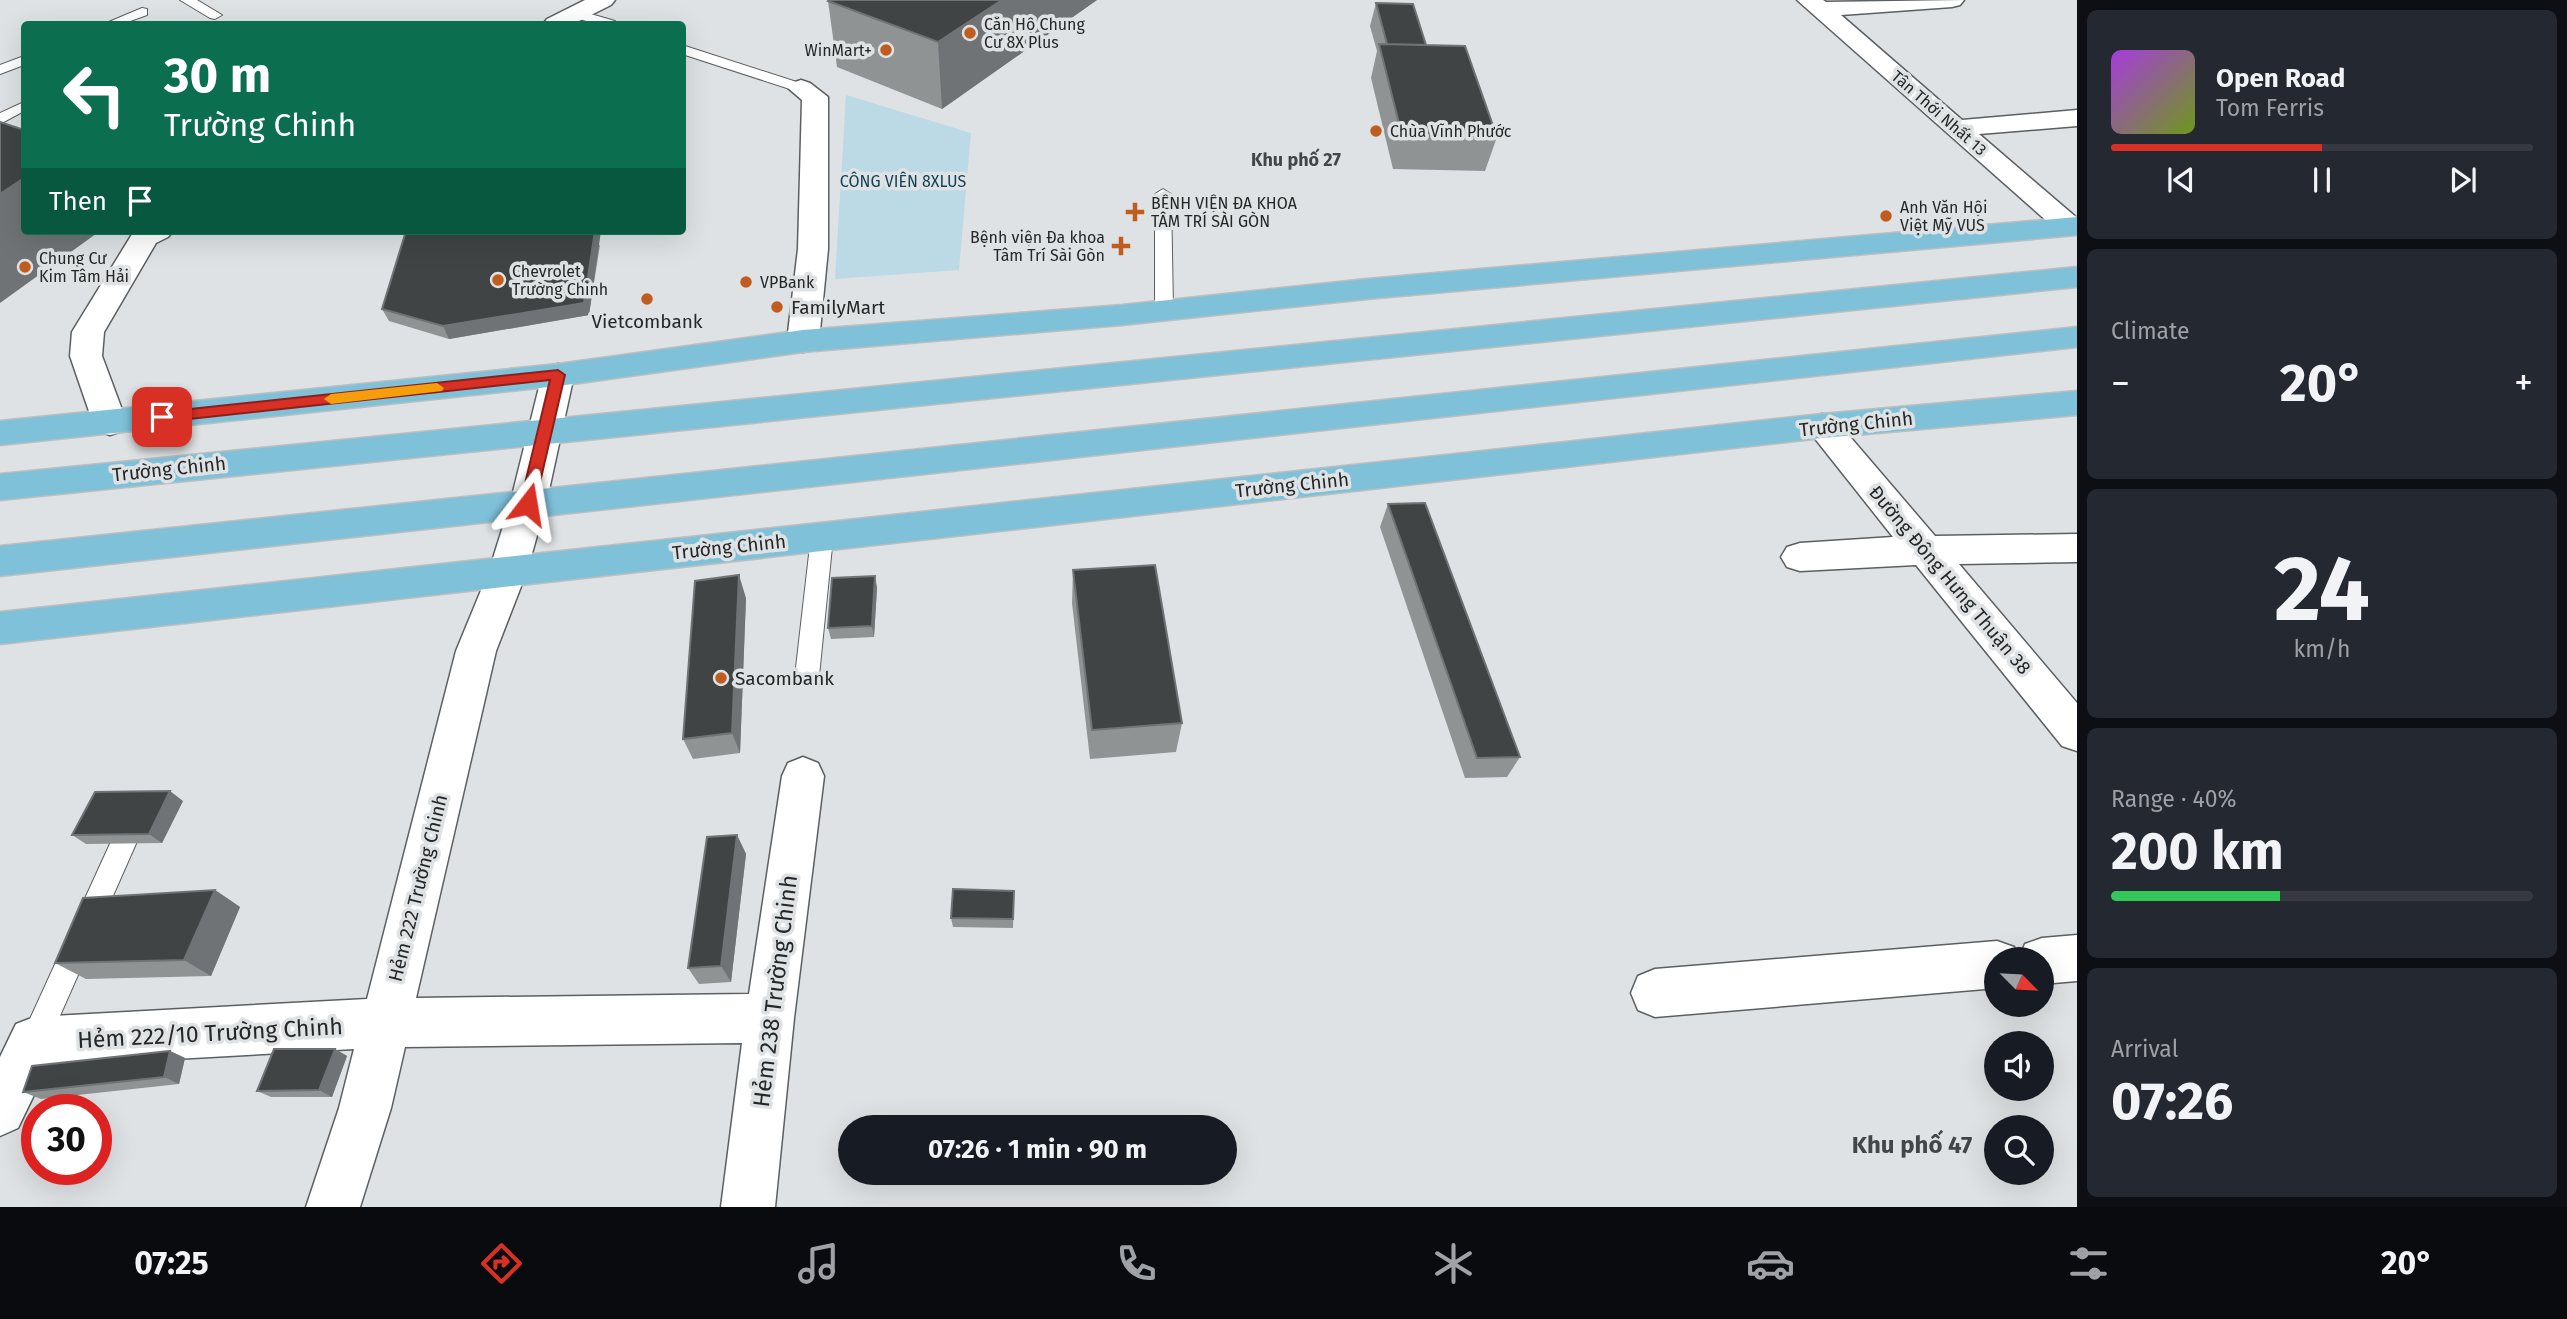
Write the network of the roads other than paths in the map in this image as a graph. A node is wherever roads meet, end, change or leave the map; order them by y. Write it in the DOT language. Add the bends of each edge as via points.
graph roads {
  1 [pos="187,0"];
  2 [pos="603,0"];
  3 [pos="1952,0"];
  4 [pos="1815,5"];
  5 [pos="142,12"];
  6 [pos="577,13"];
  7 [pos="215,15"];
  8 [pos="119,21"];
  9 [pos="561,21"];
  10 [pos="601,21"];
  11 [pos="686,50"];
  12 [pos="21,61"];
  13 [pos="0,70"];
  14 [pos="801,88"];
  15 [pos="11,100"];
  16 [pos="21,105"];
  17 [pos="21,107"];
  18 [pos="2077,118"];
  19 [pos="0,119"];
  20 [pos="1957,128"];
  21 [pos="1163,194"];
  22 [pos="2073,226"];
  23 [pos="149,235"];
  24 [pos="2077,277"];
  25 [pos="1164,310"];
  26 [pos="2077,337"];
  27 [pos="803,341"];
  28 [pos="558,375"];
  29 [pos="2077,403"];
  30 [pos="110,423"];
  31 [pos="1822,426"];
  32 [pos="546,431"];
  33 [pos="0,433"];
  34 [pos="0,486"];
  35 [pos="528,504"];
  36 [pos="822,537"];
  37 [pos="2077,548"];
  38 [pos="1925,550"];
  39 [pos="1800,557"];
  40 [pos="0,561"];
  41 [pos="508,571"];
  42 [pos="0,628"];
  43 [pos="807,676"];
  44 [pos="2077,733"];
  45 [pos="803,776"];
  46 [pos="133,821"];
  47 [pos="2077,958"];
  48 [pos="2054,960"];
  49 [pos="1984,965"];
  50 [pos="1655,993"];
  51 [pos="770,1018"];
  52 [pos="385,1023"];
  53 [pos="34,1042"];
  54 [pos="0,1110"];
  55 [pos="333,1207"];
  56 [pos="748,1207"];
  1 -- 7 [label="lane"];
  2 -- 6 [label="street"];
  3 -- 4 [label="street"];
  4 -- 20 [label="street, Tân Thới Nhất 13"];
  5 -- 8 [label="lane"];
  6 -- 9 [label="street"];
  6 -- 10 [label="lane"];
  11 -- 14 [label="lane"];
  12 -- 13 [label="lane"];
  14 -- 27 [label="street" via="815,97 813,249"];
  15 -- 16 [label="lane"];
  17 -- 19 [label="lane"];
  18 -- 20 [label="street"];
  20 -- 22 [label="street, Tân Thới Nhất 13"];
  21 -- 25 [label="lane"];
  22 -- 25 [label="main road"];
  23 -- 30 [label="street" via="88,332 86,356"];
  24 -- 32 [label="main road, Trường Chinh"];
  25 -- 27 [label="main road"];
  26 -- 35 [label="main road"];
  27 -- 28 [label="main road"];
  28 -- 30 [label="main road"];
  28 -- 32 [label="street"];
  29 -- 31 [label="main road, Trường Chinh"];
  30 -- 33 [label="main road"];
  31 -- 36 [label="main road, Trường Chinh"];
  31 -- 38 [label="street, Đường Đông Hưng Thuận 38"];
  32 -- 34 [label="main road, Trường Chinh"];
  32 -- 35 [label="street"];
  35 -- 40 [label="main road"];
  35 -- 41 [label="street"];
  36 -- 41 [label="main road, Trường Chinh"];
  36 -- 43 [label="lane"];
  37 -- 38 [label="street"];
  38 -- 39 [label="street"];
  38 -- 44 [label="street, Đường Đông Hưng Thuận 38"];
  41 -- 42 [label="main road, Trường Chinh"];
  41 -- 52 [label="street, Hẻm 222 Trường Chinh" via="476,651"];
  45 -- 51 [label="street, Hẻm 238 Trường Chinh"];
  46 -- 53 [label="lane"];
  47 -- 48 [label="street"];
  49 -- 50 [label="street"];
  51 -- 52 [label="street, Hẻm 222/10 Trường Chinh"];
  51 -- 56 [label="street, Hẻm 238 Trường Chinh"];
  52 -- 53 [label="street, Hẻm 222/10 Trường Chinh"];
  52 -- 55 [label="street, Hẻm 222 Trường Chinh" via="365,1108"];
  53 -- 54 [label="street"];
}
